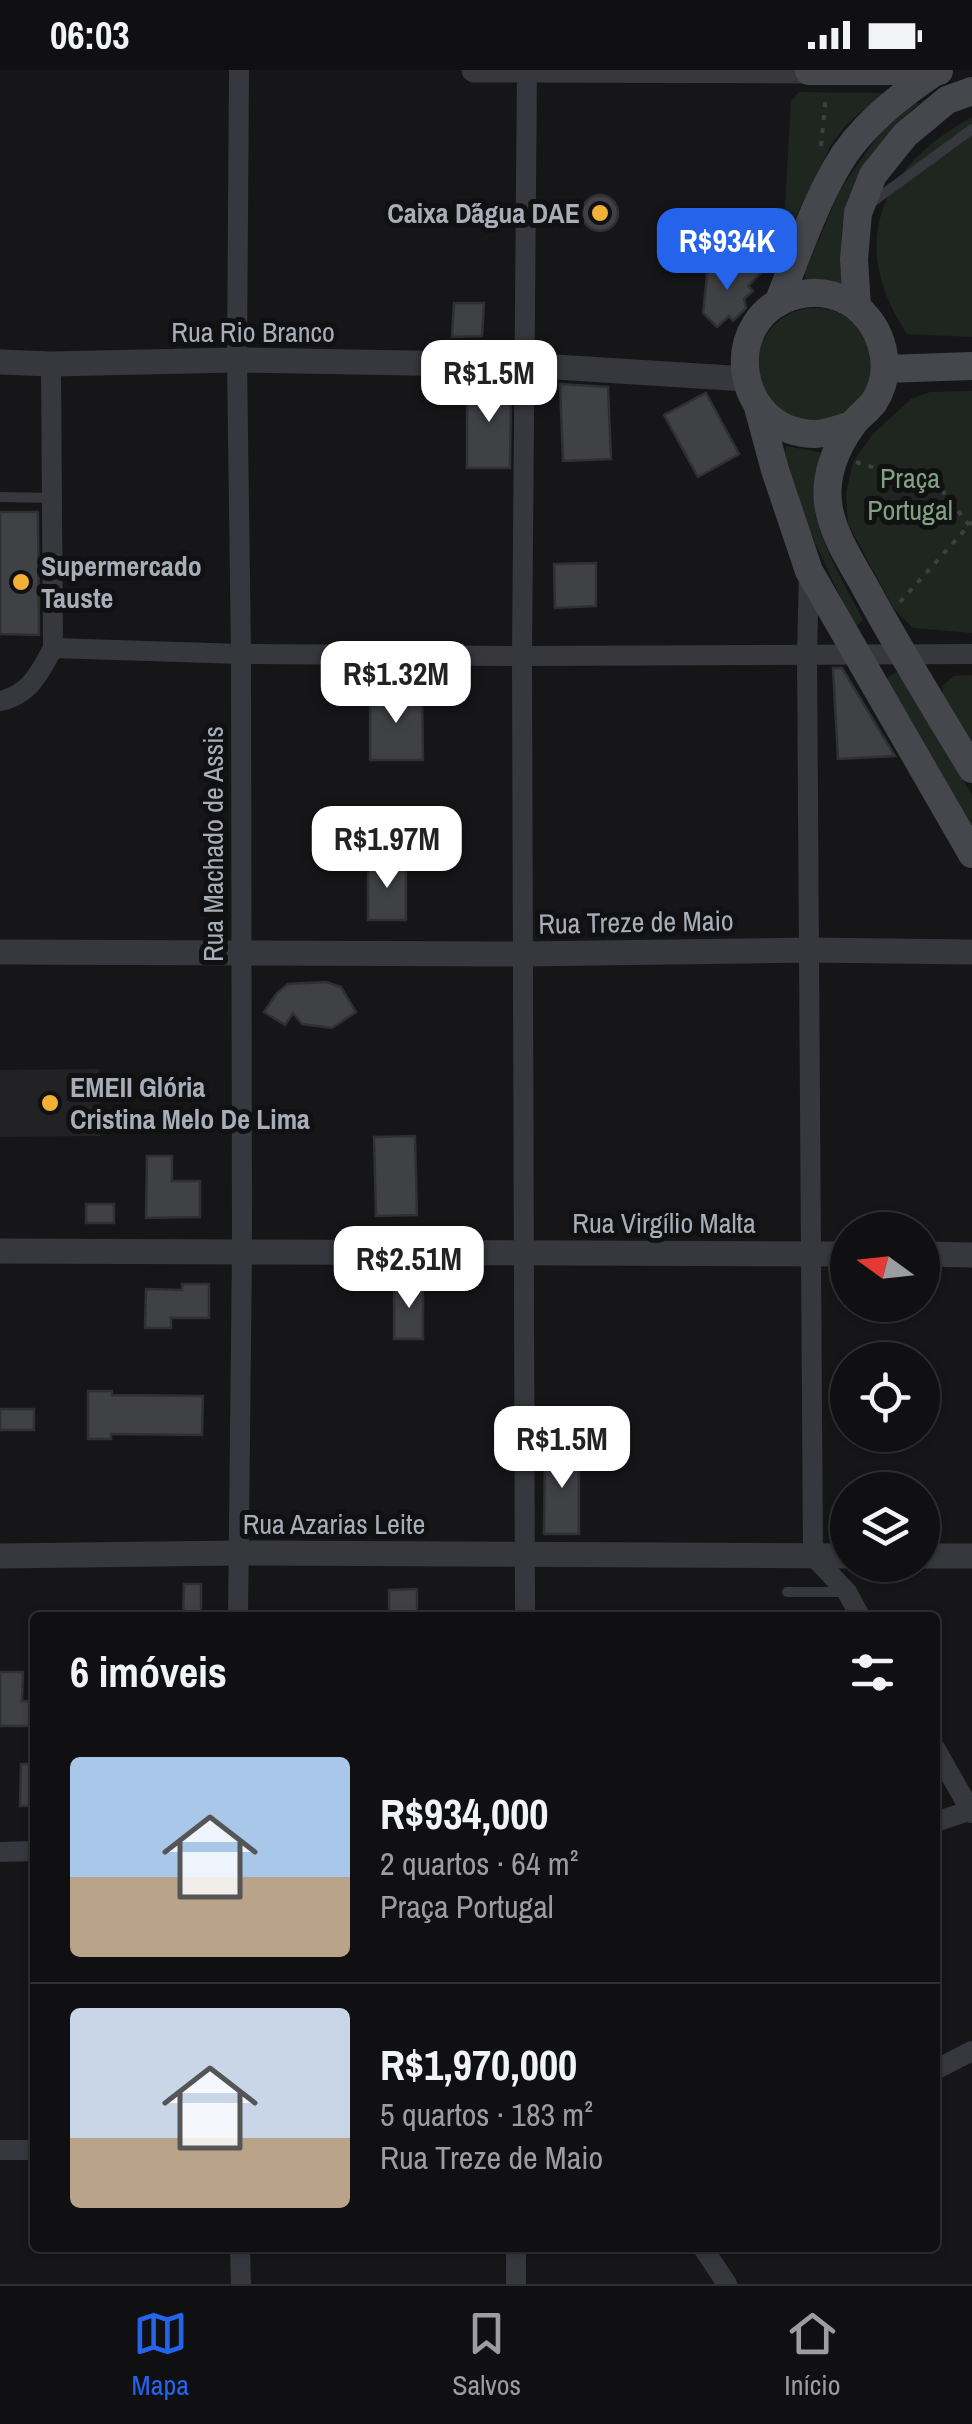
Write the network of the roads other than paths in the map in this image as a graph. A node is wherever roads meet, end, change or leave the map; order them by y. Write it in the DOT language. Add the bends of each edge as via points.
graph roads {
  1 [pos="239,70"];
  2 [pos="474,70"];
  3 [pos="526,70"];
  4 [pos="809,70"];
  5 [pos="828,71"];
  6 [pos="929,71"];
  7 [pos="972,92"];
  8 [pos="972,128"];
  9 [pos="858,213"];
  10 [pos="778,303"];
  11 [pos="857,307"];
  12 [pos="238,360"];
  13 [pos="0,362"];
  14 [pos="51,364"];
  15 [pos="524,365"];
  16 [pos="972,366"];
  17 [pos="885,369"];
  18 [pos="746,379"];
  19 [pos="758,406"];
  20 [pos="852,425"];
  21 [pos="0,497"];
  22 [pos="52,498"];
  23 [pos="809,571"];
  24 [pos="53,648"];
  25 [pos="901,653"];
  26 [pos="241,654"];
  27 [pos="807,654"];
  28 [pos="856,654"];
  29 [pos="972,654"];
  30 [pos="522,656"];
  31 [pos="0,701"];
  32 [pos="972,769"];
  33 [pos="972,854"];
  34 [pos="810,950"];
  35 [pos="0,952"];
  36 [pos="972,952"];
  37 [pos="240,953"];
  38 [pos="523,954"];
  39 [pos="242,1250"];
  40 [pos="0,1251"];
  41 [pos="524,1252"];
  42 [pos="810,1254"];
  43 [pos="830,1254"];
  44 [pos="940,1254"];
  45 [pos="972,1255"];
  46 [pos="238,1553"];
  47 [pos="525,1554"];
  48 [pos="0,1556"];
  49 [pos="813,1556"];
  50 [pos="830,1556"];
  51 [pos="940,1556"];
  52 [pos="972,1556"];
  53 [pos="788,1592"];
  54 [pos="847,1592"];
  55 [pos="238,1612"];
  56 [pos="525,1612"];
  57 [pos="858,1612"];
  58 [pos="940,1757"];
  59 [pos="972,1812"];
  60 [pos="940,1821"];
  61 [pos="0,1852"];
  62 [pos="30,1852"];
  63 [pos="972,2051"];
  64 [pos="940,2066"];
  65 [pos="0,2150"];
  66 [pos="30,2150"];
  67 [pos="240,2252"];
  68 [pos="516,2252"];
  69 [pos="706,2252"];
  70 [pos="240,2284"];
  71 [pos="516,2284"];
  72 [pos="727,2284"];
  1 -- 12 [label="street, Rua Machado de Assis"];
  2 -- 3 [label="street"];
  3 -- 4 [label="street"];
  3 -- 15 [label="street"];
  4 -- 5 [label="main road"];
  5 -- 6 [label="main road"];
  6 -- 10 [label="main road" via="837,166"];
  7 -- 9 [label="main road" via="947,100 904,135 873,175"];
  8 -- 9 [label="lane"];
  9 -- 11 [label="main road"];
  10 -- 11 [label="main road" via="818,292"];
  10 -- 18 [label="main road" via="750,336"];
  11 -- 17 [label="main road" via="883,345"];
  12 -- 14 [label="street, Rua Rio Branco"];
  12 -- 15 [label="street, Rua Rio Branco"];
  12 -- 26 [label="street, Rua Machado de Assis"];
  13 -- 14 [label="street, Rua Rio Branco"];
  14 -- 22 [label="street"];
  15 -- 18 [label="street, Rua Rio Branco"];
  15 -- 30 [label="street"];
  16 -- 17 [label="main road"];
  17 -- 20 [label="main road" via="874,402"];
  18 -- 19 [label="main road"];
  19 -- 20 [label="main road" via="796,432"];
  19 -- 23 [label="main road"];
  20 -- 25 [label="main road" via="826,484 829,512"];
  21 -- 22 [label="lane"];
  22 -- 24 [label="street"];
  23 -- 27 [label="street"];
  23 -- 28 [label="main road"];
  24 -- 26 [label="street"];
  24 -- 31 [label="street" via="35,682"];
  25 -- 28 [label="street"];
  25 -- 29 [label="street"];
  25 -- 32 [label="main road"];
  26 -- 30 [label="street"];
  26 -- 37 [label="street, Rua Machado de Assis"];
  27 -- 28 [label="street"];
  27 -- 30 [label="street"];
  27 -- 34 [label="street"];
  28 -- 33 [label="main road"];
  30 -- 38 [label="street"];
  34 -- 36 [label="street, Rua Treze de Maio"];
  34 -- 38 [label="street, Rua Treze de Maio"];
  34 -- 42 [label="street"];
  35 -- 37 [label="street, Rua Treze de Maio"];
  37 -- 38 [label="street, Rua Treze de Maio"];
  37 -- 39 [label="street, Rua Machado de Assis"];
  38 -- 41 [label="street"];
  39 -- 40 [label="street, Rua Virgílio Malta"];
  39 -- 41 [label="street, Rua Virgílio Malta"];
  39 -- 46 [label="street, Rua Machado de Assis"];
  41 -- 42 [label="street, Rua Virgílio Malta"];
  41 -- 47 [label="street"];
  42 -- 43 [label="street, Rua Virgílio Malta"];
  42 -- 49 [label="street"];
  44 -- 45 [label="street"];
  46 -- 47 [label="street, Rua Azarias Leite"];
  46 -- 48 [label="street, Rua Azarias Leite"];
  46 -- 55 [label="street, Rua Machado de Assis"];
  47 -- 49 [label="street, Rua Azarias Leite"];
  47 -- 56 [label="street"];
  49 -- 50 [label="street, Rua Azarias Leite"];
  49 -- 54 [label="street"];
  51 -- 52 [label="street"];
  53 -- 54 [label="lane"];
  54 -- 57 [label="street"];
  58 -- 59 [label="street"];
  59 -- 60 [label="street"];
  61 -- 62 [label="street"];
  63 -- 64 [label="street"];
  65 -- 66 [label="street"];
  67 -- 70 [label="street"];
  68 -- 71 [label="street"];
  69 -- 72 [label="street"];
}
